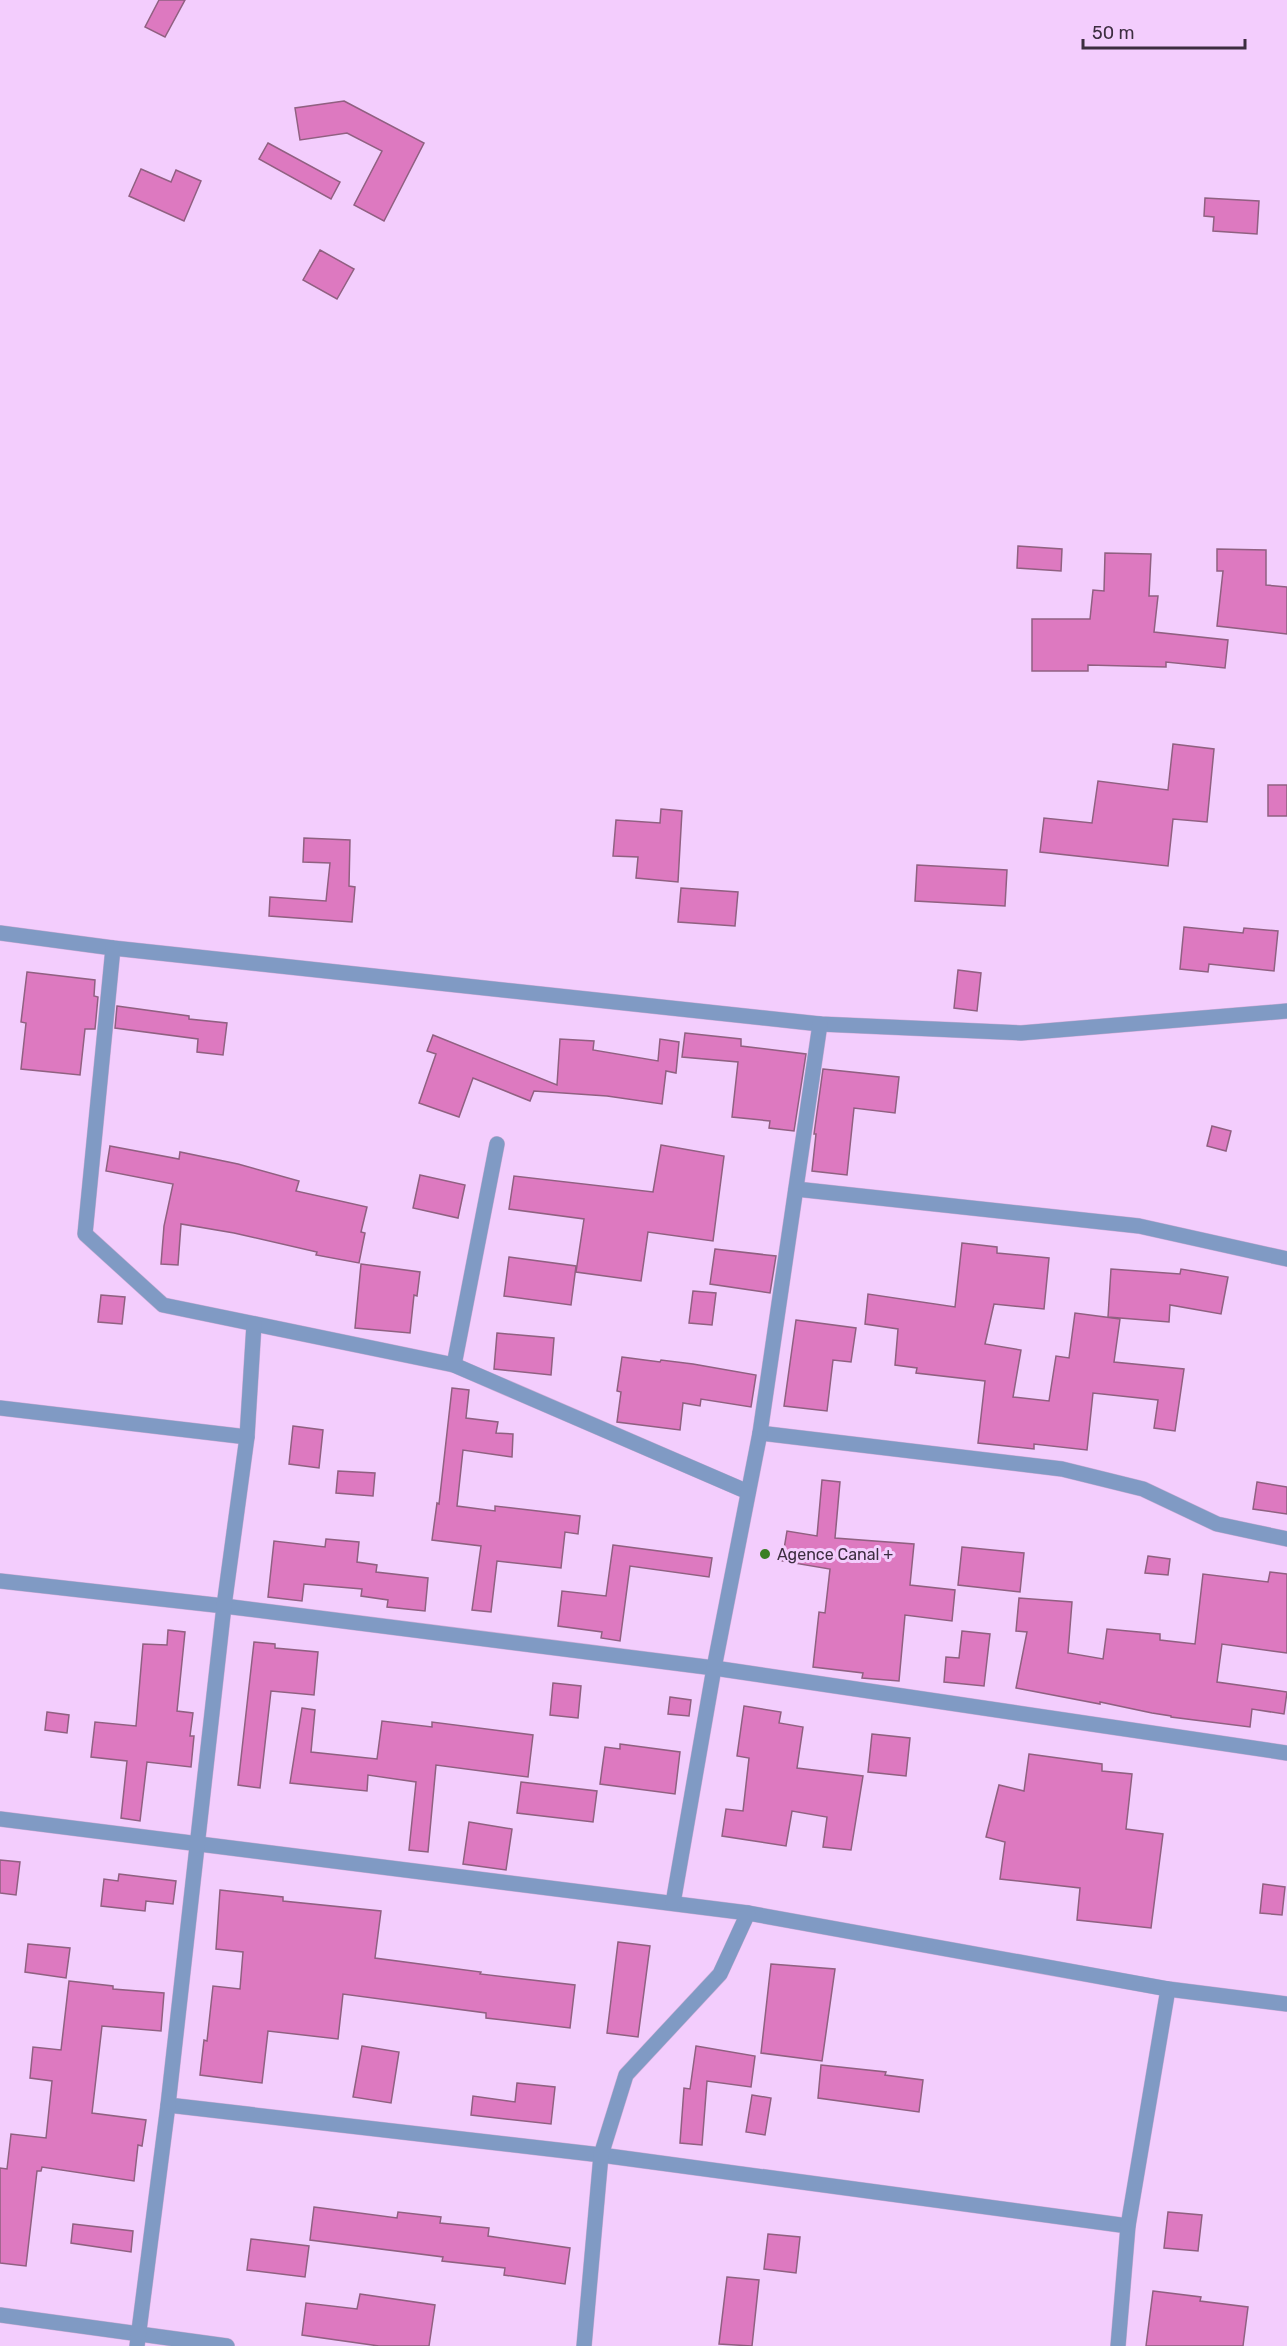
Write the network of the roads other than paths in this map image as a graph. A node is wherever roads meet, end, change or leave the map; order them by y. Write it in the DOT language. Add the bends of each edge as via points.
graph roads {
  1 [pos="0,933"];
  2 [pos="113,948"];
  3 [pos="1287,1011"];
  4 [pos="820,1024"];
  5 [pos="497,1144"];
  6 [pos="796,1189"];
  7 [pos="1287,1259"];
  8 [pos="254,1324"];
  9 [pos="454,1365"];
  10 [pos="0,1408"];
  11 [pos="760,1433"];
  12 [pos="247,1437"];
  13 [pos="748,1492"];
  14 [pos="1287,1539"];
  15 [pos="0,1581"];
  16 [pos="224,1606"];
  17 [pos="714,1668"];
  18 [pos="1287,1753"];
  19 [pos="0,1819"];
  20 [pos="197,1845"];
  21 [pos="672,1903"];
  22 [pos="748,1913"];
  23 [pos="1168,1989"];
  24 [pos="1287,2004"];
  25 [pos="168,2104"];
  26 [pos="601,2155"];
  27 [pos="1128,2226"];
  28 [pos="0,2315"];
  29 [pos="138,2340"];
  30 [pos="227,2346"];
  31 [pos="584,2346"];
  32 [pos="1118,2346"];
  1 -- 2 [label="street"];
  2 -- 4 [label="street"];
  2 -- 8 [label="street" via="85,1234 163,1305"];
  3 -- 4 [label="street" via="1022,1033"];
  4 -- 6 [label="street"];
  5 -- 9 [label="street"];
  6 -- 7 [label="street" via="1139,1226"];
  6 -- 11 [label="street"];
  8 -- 9 [label="street"];
  8 -- 12 [label="street"];
  9 -- 13 [label="street"];
  10 -- 12 [label="street"];
  11 -- 13 [label="street"];
  11 -- 14 [label="street" via="1062,1469 1143,1489 1217,1524"];
  12 -- 16 [label="street"];
  13 -- 17 [label="street"];
  15 -- 16 [label="street"];
  16 -- 17 [label="street"];
  16 -- 20 [label="street"];
  17 -- 18 [label="street"];
  17 -- 21 [label="street"];
  19 -- 20 [label="street"];
  20 -- 21 [label="street"];
  20 -- 25 [label="street"];
  21 -- 22 [label="street"];
  22 -- 23 [label="street"];
  22 -- 26 [label="street" via="720,1974 626,2075"];
  23 -- 24 [label="street"];
  23 -- 27 [label="street"];
  25 -- 26 [label="street"];
  25 -- 29 [label="street"];
  26 -- 27 [label="street"];
  26 -- 31 [label="street"];
  27 -- 32 [label="street"];
  28 -- 29 [label="street"];
  29 -- 30 [label="street"];
}
